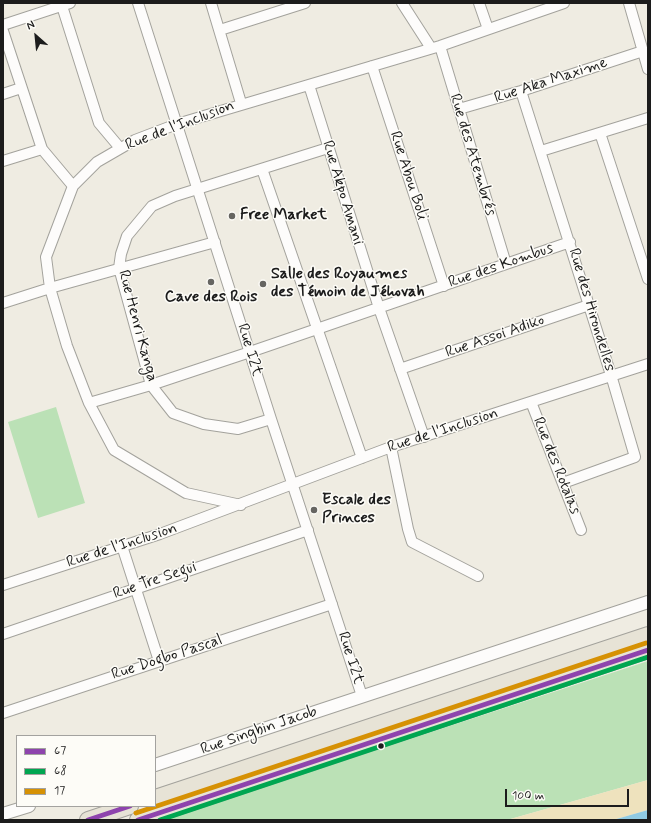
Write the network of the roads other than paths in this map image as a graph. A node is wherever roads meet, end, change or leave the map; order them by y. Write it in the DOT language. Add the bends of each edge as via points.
graph roads {
  1 [pos="138,3"];
  2 [pos="211,3"];
  3 [pos="305,3"];
  4 [pos="402,3"];
  5 [pos="479,3"];
  6 [pos="628,3"];
  7 [pos="66,4"];
  8 [pos="557,4"];
  9 [pos="3,25"];
  10 [pos="488,29"];
  11 [pos="220,30"];
  12 [pos="3,31"];
  13 [pos="435,47"];
  14 [pos="643,51"];
  15 [pos="372,66"];
  16 [pos="648,69"];
  17 [pos="309,85"];
  18 [pos="21,88"];
  19 [pos="522,91"];
  20 [pos="3,94"];
  21 [pos="241,103"];
  22 [pos="459,110"];
  23 [pos="648,118"];
  24 [pos="177,124"];
  25 [pos="600,133"];
  26 [pos="42,148"];
  27 [pos="120,148"];
  28 [pos="328,148"];
  29 [pos="541,151"];
  30 [pos="3,161"];
  31 [pos="262,169"];
  32 [pos="73,186"];
  33 [pos="199,189"];
  34 [pos="215,242"];
  35 [pos="570,242"];
  36 [pos="506,264"];
  37 [pos="119,268"];
  38 [pos="648,279"];
  39 [pos="444,286"];
  40 [pos="50,288"];
  41 [pos="3,303"];
  42 [pos="589,305"];
  43 [pos="379,308"];
  44 [pos="317,329"];
  45 [pos="250,352"];
  46 [pos="648,364"];
  47 [pos="400,369"];
  48 [pos="611,375"];
  49 [pos="151,385"];
  50 [pos="531,402"];
  51 [pos="89,403"];
  52 [pos="271,419"];
  53 [pos="424,437"];
  54 [pos="392,447"];
  55 [pos="362,458"];
  56 [pos="563,482"];
  57 [pos="293,483"];
  58 [pos="240,504"];
  59 [pos="308,530"];
  60 [pos="582,530"];
  61 [pos="122,546"];
  62 [pos="478,576"];
  63 [pos="3,585"];
  64 [pos="135,588"];
  65 [pos="648,602"];
  66 [pos="332,604"];
  67 [pos="3,634"];
  68 [pos="648,635"];
  69 [pos="648,650"];
  70 [pos="159,661"];
  71 [pos="362,696"];
  72 [pos="3,714"];
  73 [pos="156,766"];
  74 [pos="156,798"];
  75 [pos="26,807"];
  76 [pos="127,807"];
  77 [pos="3,814"];
  78 [pos="88,820"];
  79 [pos="138,820"];
  1 -- 24 [label="street, Rue I2t"];
  2 -- 11 [label="street"];
  3 -- 11 [label="street"];
  4 -- 13 [label="street, Rue des Atembrés"];
  5 -- 10 [label="street"];
  6 -- 14 [label="street"];
  7 -- 9 [label="street"];
  7 -- 27 [label="street" via="99,123"];
  8 -- 10 [label="street, Rue de l'Inclusion"];
  10 -- 13 [label="street, Rue de l'Inclusion"];
  11 -- 21 [label="street"];
  12 -- 18 [label="street"];
  13 -- 15 [label="street, Rue de l'Inclusion"];
  13 -- 22 [label="street, Rue des Atembrés"];
  14 -- 16 [label="street"];
  14 -- 19 [label="street, Rue Aka Maxime"];
  15 -- 17 [label="street, Rue de l'Inclusion"];
  15 -- 39 [label="street, Rue Abou Boli"];
  17 -- 21 [label="street, Rue de l'Inclusion"];
  17 -- 28 [label="street, Rue Akpo Amani"];
  18 -- 20 [label="street"];
  18 -- 26 [label="street"];
  19 -- 22 [label="street, Rue Aka Maxime"];
  19 -- 29 [label="street, Rue des Hirondelles"];
  21 -- 24 [label="street, Rue de l'Inclusion"];
  22 -- 36 [label="street, Rue des Atembrés"];
  23 -- 25 [label="street"];
  24 -- 27 [label="street, Rue de l'Inclusion"];
  24 -- 33 [label="street, Rue I2t"];
  25 -- 29 [label="street"];
  25 -- 38 [label="street"];
  26 -- 30 [label="street"];
  26 -- 32 [label="street"];
  27 -- 32 [label="street, Rue de l'Inclusion" via="97,162"];
  28 -- 31 [label="street, Rue Henri Kanga"];
  28 -- 43 [label="street, Rue Akpo Amani"];
  29 -- 35 [label="street, Rue des Hirondelles"];
  31 -- 33 [label="street, Rue Henri Kanga"];
  31 -- 44 [label="street"];
  32 -- 40 [label="street, Rue de l'Inclusion" via="46,257"];
  33 -- 34 [label="street, Rue I2t"];
  33 -- 37 [label="street, Rue Henri Kanga" via="152,206 126,236"];
  34 -- 37 [label="street"];
  34 -- 45 [label="street, Rue I2t"];
  35 -- 36 [label="street, Rue des Kombus"];
  35 -- 42 [label="street, Rue des Hirondelles"];
  36 -- 39 [label="street, Rue des Kombus"];
  37 -- 40 [label="street"];
  37 -- 49 [label="street, Rue Henri Kanga"];
  39 -- 43 [label="street, Rue des Kombus"];
  40 -- 41 [label="street"];
  40 -- 51 [label="street, Rue de l'Inclusion" via="67,346"];
  42 -- 47 [label="street, Rue Assoi Adiko"];
  42 -- 48 [label="street, Rue des Hirondelles"];
  43 -- 44 [label="street, Rue des Kombus"];
  43 -- 47 [label="street, Rue Akpo Amani"];
  44 -- 45 [label="street, Rue des Kombus"];
  44 -- 55 [label="street"];
  45 -- 49 [label="street, Rue des Kombus"];
  45 -- 52 [label="street, Rue I2t"];
  46 -- 48 [label="street, Rue de l'Inclusion"];
  47 -- 53 [label="street, Rue Akpo Amani"];
  48 -- 50 [label="street, Rue de l'Inclusion"];
  48 -- 56 [label="street, Rue des Hirondelles" via="635,457"];
  49 -- 51 [label="street, Rue des Kombus"];
  49 -- 52 [label="street, Rue Henri Kanga" via="173,414 204,424 238,429"];
  50 -- 53 [label="street, Rue de l'Inclusion"];
  50 -- 56 [label="street, Rue des Rotalas"];
  51 -- 58 [label="street, Rue de l'Inclusion" via="114,450 186,493"];
  52 -- 57 [label="street, Rue I2t"];
  53 -- 54 [label="street, Rue de l'Inclusion"];
  54 -- 55 [label="street, Rue de l'Inclusion"];
  54 -- 62 [label="street" via="412,542"];
  55 -- 57 [label="street, Rue de l'Inclusion"];
  56 -- 60 [label="street, Rue des Rotalas"];
  57 -- 58 [label="street, Rue de l'Inclusion"];
  57 -- 59 [label="street, Rue I2t"];
  58 -- 61 [label="street, Rue de l'Inclusion"];
  59 -- 64 [label="street, Rue Tre Segui"];
  59 -- 66 [label="street, Rue I2t"];
  61 -- 63 [label="street, Rue de l'Inclusion"];
  61 -- 64 [label="street"];
  64 -- 67 [label="street, Rue Tre Segui"];
  64 -- 70 [label="street"];
  65 -- 71 [label="street, Rue Singbin Jacob"];
  66 -- 70 [label="street, Rue Dogbo Pascal"];
  66 -- 71 [label="street, Rue I2t"];
  68 -- 74 [label="highway"];
  69 -- 79 [label="highway"];
  70 -- 72 [label="street, Rue Dogbo Pascal"];
  71 -- 73 [label="street, Rue Singbin Jacob"];
  75 -- 77 [label="street"];
  76 -- 78 [label="highway"];
}
